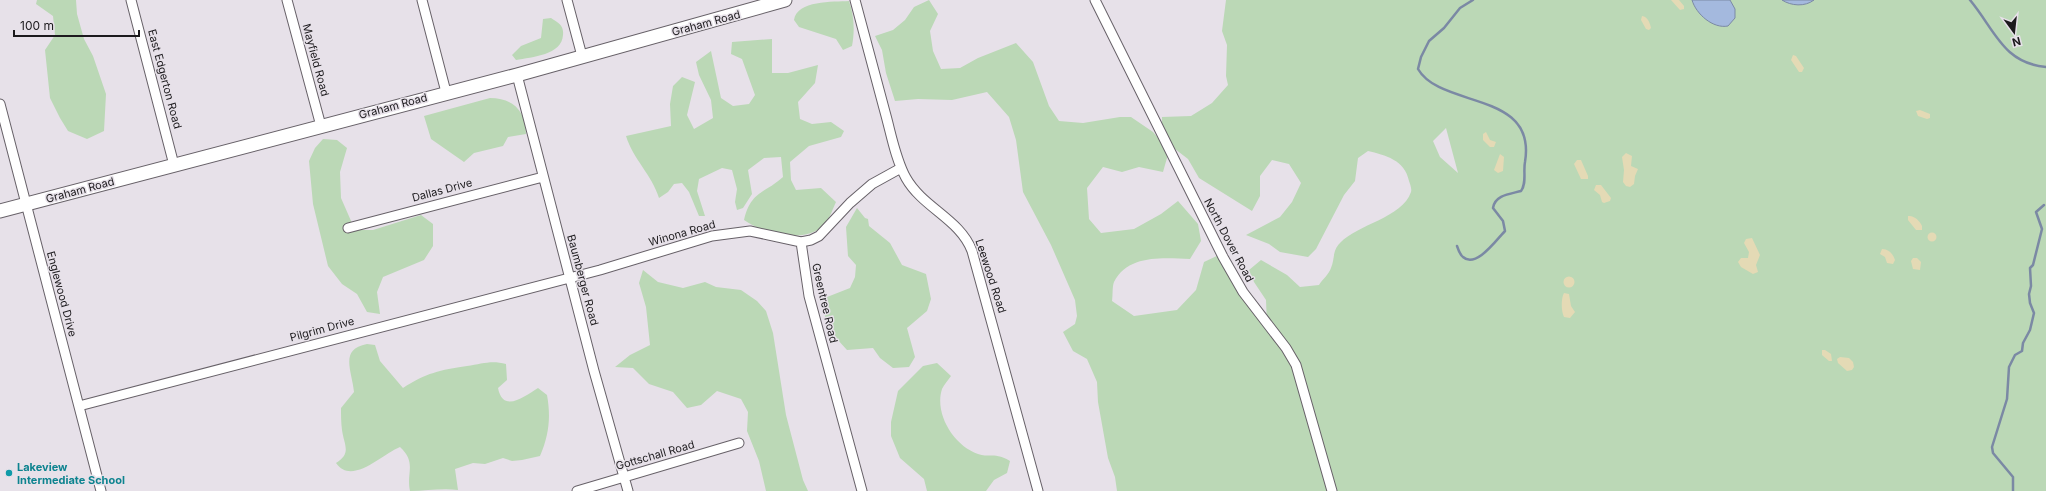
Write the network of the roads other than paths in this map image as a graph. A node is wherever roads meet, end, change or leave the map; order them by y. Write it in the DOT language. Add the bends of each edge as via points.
graph roads {
  1 [pos="131,0"];
  2 [pos="288,0"];
  3 [pos="422,0"];
  4 [pos="567,0"];
  5 [pos="786,0"];
  6 [pos="855,0"];
  7 [pos="1095,0"];
  8 [pos="582,56"];
  9 [pos="517,75"];
  10 [pos="446,92"];
  11 [pos="0,104"];
  12 [pos="321,126"];
  13 [pos="174,165"];
  14 [pos="902,168"];
  15 [pos="543,177"];
  16 [pos="26,204"];
  17 [pos="0,211"];
  18 [pos="348,228"];
  19 [pos="801,242"];
  20 [pos="571,276"];
  21 [pos="79,406"];
  22 [pos="739,443"];
  23 [pos="624,477"];
  24 [pos="101,491"];
  25 [pos="578,491"];
  26 [pos="628,491"];
  27 [pos="862,491"];
  28 [pos="1038,491"];
  29 [pos="1332,491"];
  1 -- 13 [label="street, East Edgerton Road"];
  2 -- 12 [label="street, Mayfield Road"];
  3 -- 10 [label="street"];
  4 -- 8 [label="street"];
  5 -- 8 [label="main road, Graham Road"];
  6 -- 14 [label="street, Leewood Road"];
  7 -- 29 [label="street, North Dover Road" via="1223,257 1243,292 1296,365"];
  8 -- 9 [label="main road, Graham Road"];
  9 -- 10 [label="main road, Graham Road"];
  9 -- 15 [label="street, Baumberger Road"];
  10 -- 12 [label="main road, Graham Road"];
  11 -- 16 [label="street, Englewood Drive"];
  12 -- 13 [label="main road, Graham Road"];
  13 -- 16 [label="main road, Graham Road"];
  14 -- 19 [label="street" via="872,184 819,236"];
  14 -- 28 [label="street, Leewood Road" via="917,193 957,228 970,244"];
  15 -- 18 [label="street, Dallas Drive"];
  15 -- 20 [label="street, Baumberger Road"];
  16 -- 17 [label="main road, Graham Road"];
  16 -- 21 [label="street, Englewood Drive"];
  19 -- 20 [label="street, Winona Road" via="757,232 724,233"];
  19 -- 27 [label="street, Greentree Road" via="809,296"];
  20 -- 21 [label="street, Pilgrim Drive"];
  20 -- 23 [label="street, Baumberger Road" via="592,364"];
  21 -- 24 [label="street, Englewood Drive"];
  22 -- 23 [label="street, Gottschall Road"];
  23 -- 25 [label="street, Gottschall Road"];
  23 -- 26 [label="street, Baumberger Road"];
}
